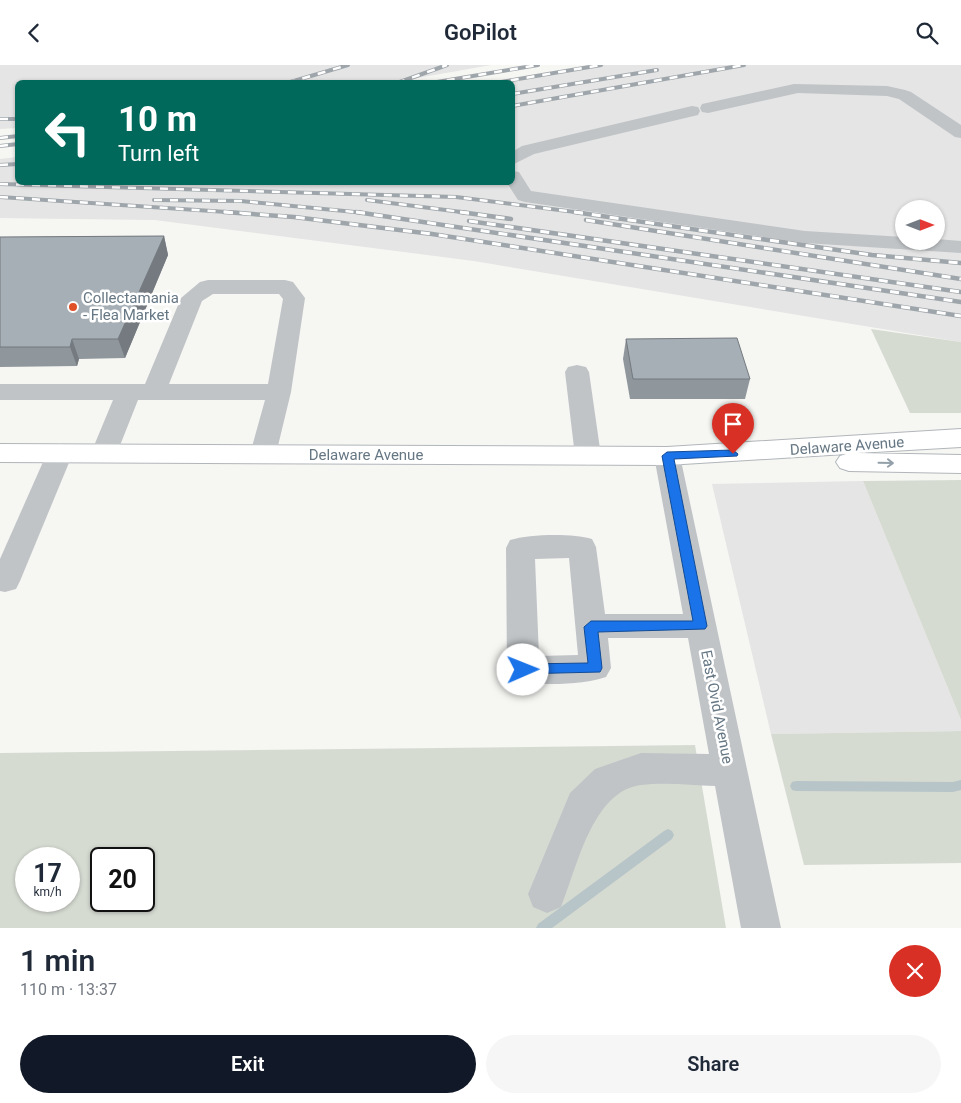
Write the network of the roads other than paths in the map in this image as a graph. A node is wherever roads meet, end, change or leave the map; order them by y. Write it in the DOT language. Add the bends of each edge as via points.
graph roads {
  1 [pos="961,133"];
  2 [pos="515,158"];
  3 [pos="515,180"];
  4 [pos="961,247"];
  5 [pos="577,372"];
  6 [pos="0,392"];
  7 [pos="129,392"];
  8 [pos="154,392"];
  9 [pos="279,392"];
  10 [pos="961,438"];
  11 [pos="0,453"];
  12 [pos="60,453"];
  13 [pos="104,453"];
  14 [pos="263,454"];
  15 [pos="733,454"];
  16 [pos="588,455"];
  17 [pos="667,456"];
  18 [pos="961,464"];
  19 [pos="5,581"];
  20 [pos="701,626"];
  21 [pos="591,627"];
  22 [pos="730,770"];
  23 [pos="547,894"];
  24 [pos="761,928"];
  1 -- 2 [label="street" via="905,95 887,91 798,89 528,150"];
  3 -- 4 [label="street" via="525,195 804,237"];
  5 -- 16 [label="street"];
  6 -- 7 [label="street"];
  7 -- 8 [label="street"];
  7 -- 13 [label="street"];
  8 -- 9 [label="street"];
  8 -- 9 [label="street" via="192,298 208,287 285,287 294,298"];
  9 -- 14 [label="street"];
  10 -- 15 [label="main road, Delaware Avenue"];
  11 -- 12 [label="main road, Delaware Avenue"];
  12 -- 13 [label="main road, Delaware Avenue"];
  12 -- 19 [label="street"];
  13 -- 14 [label="main road, Delaware Avenue"];
  14 -- 16 [label="main road, Delaware Avenue"];
  15 -- 17 [label="main road, Delaware Avenue"];
  15 -- 18 [label="main road, Delaware Avenue, one-way" via="832,462"];
  16 -- 17 [label="main road, Delaware Avenue"];
  17 -- 20 [label="street, East Ovid Avenue"];
  20 -- 21 [label="street"];
  20 -- 22 [label="street, East Ovid Avenue"];
  22 -- 23 [label="street" via="641,769 607,779 583,805"];
  22 -- 24 [label="street, East Ovid Avenue"];
}
